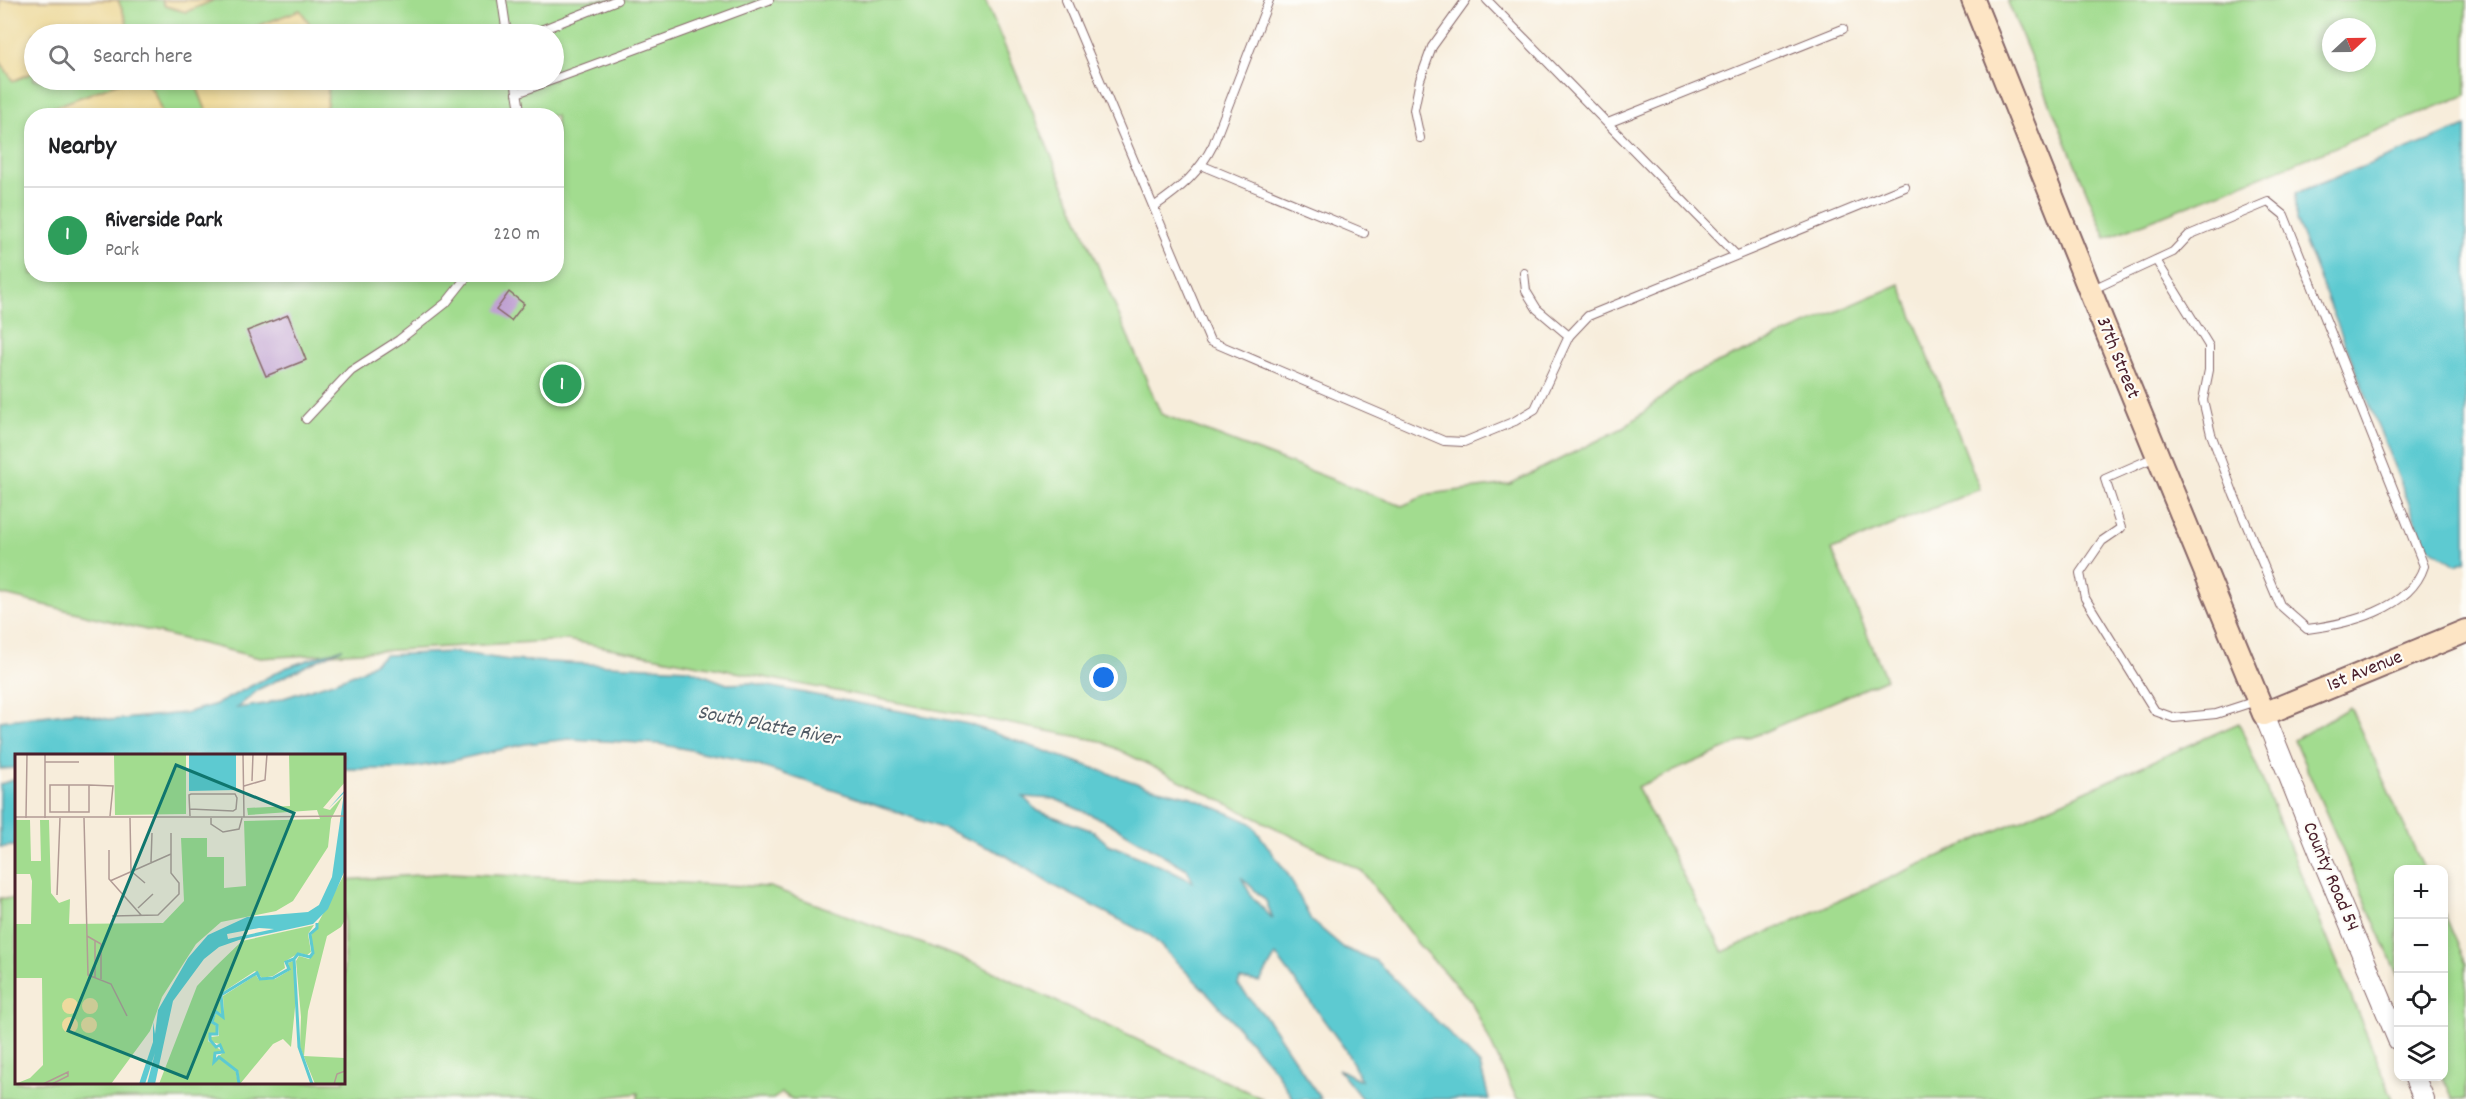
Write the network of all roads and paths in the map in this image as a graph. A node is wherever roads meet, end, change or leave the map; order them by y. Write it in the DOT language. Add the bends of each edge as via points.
graph roads {
  1 [pos="502,0"];
  2 [pos="617,0"];
  3 [pos="769,0"];
  4 [pos="1066,0"];
  5 [pos="1269,0"];
  6 [pos="1466,0"];
  7 [pos="1487,0"];
  8 [pos="1973,0"];
  9 [pos="506,24"];
  10 [pos="556,24"];
  11 [pos="1843,29"];
  12 [pos="564,76"];
  13 [pos="517,90"];
  14 [pos="525,90"];
  15 [pos="517,93"];
  16 [pos="520,108"];
  17 [pos="1608,123"];
  18 [pos="1420,138"];
  19 [pos="1203,166"];
  20 [pos="1905,187"];
  21 [pos="1155,207"];
  22 [pos="1364,233"];
  23 [pos="1735,254"];
  24 [pos="2156,260"];
  25 [pos="1524,273"];
  26 [pos="463,282"];
  27 [pos="2090,291"];
  28 [pos="1569,336"];
  29 [pos="306,419"];
  30 [pos="2157,455"];
  31 [pos="2466,630"];
  32 [pos="2261,707"];
  33 [pos="2394,1030"];
  34 [pos="2416,1081"];
  35 [pos="2424,1099"];
  1 -- 9 [label="lane"];
  2 -- 10 [label="lane"];
  3 -- 12 [label="lane"];
  4 -- 21 [label="lane"];
  5 -- 19 [label="lane"];
  6 -- 18 [label="lane" via="1432,47 1420,80 1414,110"];
  7 -- 17 [label="lane"];
  8 -- 27 [label="main road, 37th Street"];
  11 -- 17 [label="lane"];
  13 -- 15 [label="lane"];
  14 -- 15 [label="lane"];
  15 -- 16 [label="lane"];
  17 -- 23 [label="lane"];
  19 -- 21 [label="lane"];
  19 -- 22 [label="lane"];
  20 -- 23 [label="lane"];
  21 -- 28 [label="lane" via="1210,341 1444,441 1464,442 1535,409"];
  23 -- 28 [label="lane" via="1588,316"];
  24 -- 24 [label="lane" via="2173,252 2189,235 2268,202 2284,215 2424,566 2420,578 2399,600 2367,614 2307,629 2280,604 2211,434 2203,400 2210,370 2209,346"];
  24 -- 27 [label="lane"];
  25 -- 28 [label="lane" via="1526,291 1537,309"];
  26 -- 29 [label="lane" via="446,303 351,371"];
  27 -- 30 [label="main road, 37th Street"];
  30 -- 32 [label="main road, 37th Street"];
  30 -- 32 [label="lane" via="2105,478 2121,528 2102,541 2080,573 2085,598 2155,711 2174,718"];
  31 -- 32 [label="main road, 1st Avenue"];
  32 -- 33 [label="street, County Road 54"];
  34 -- 35 [label="street"];
}
